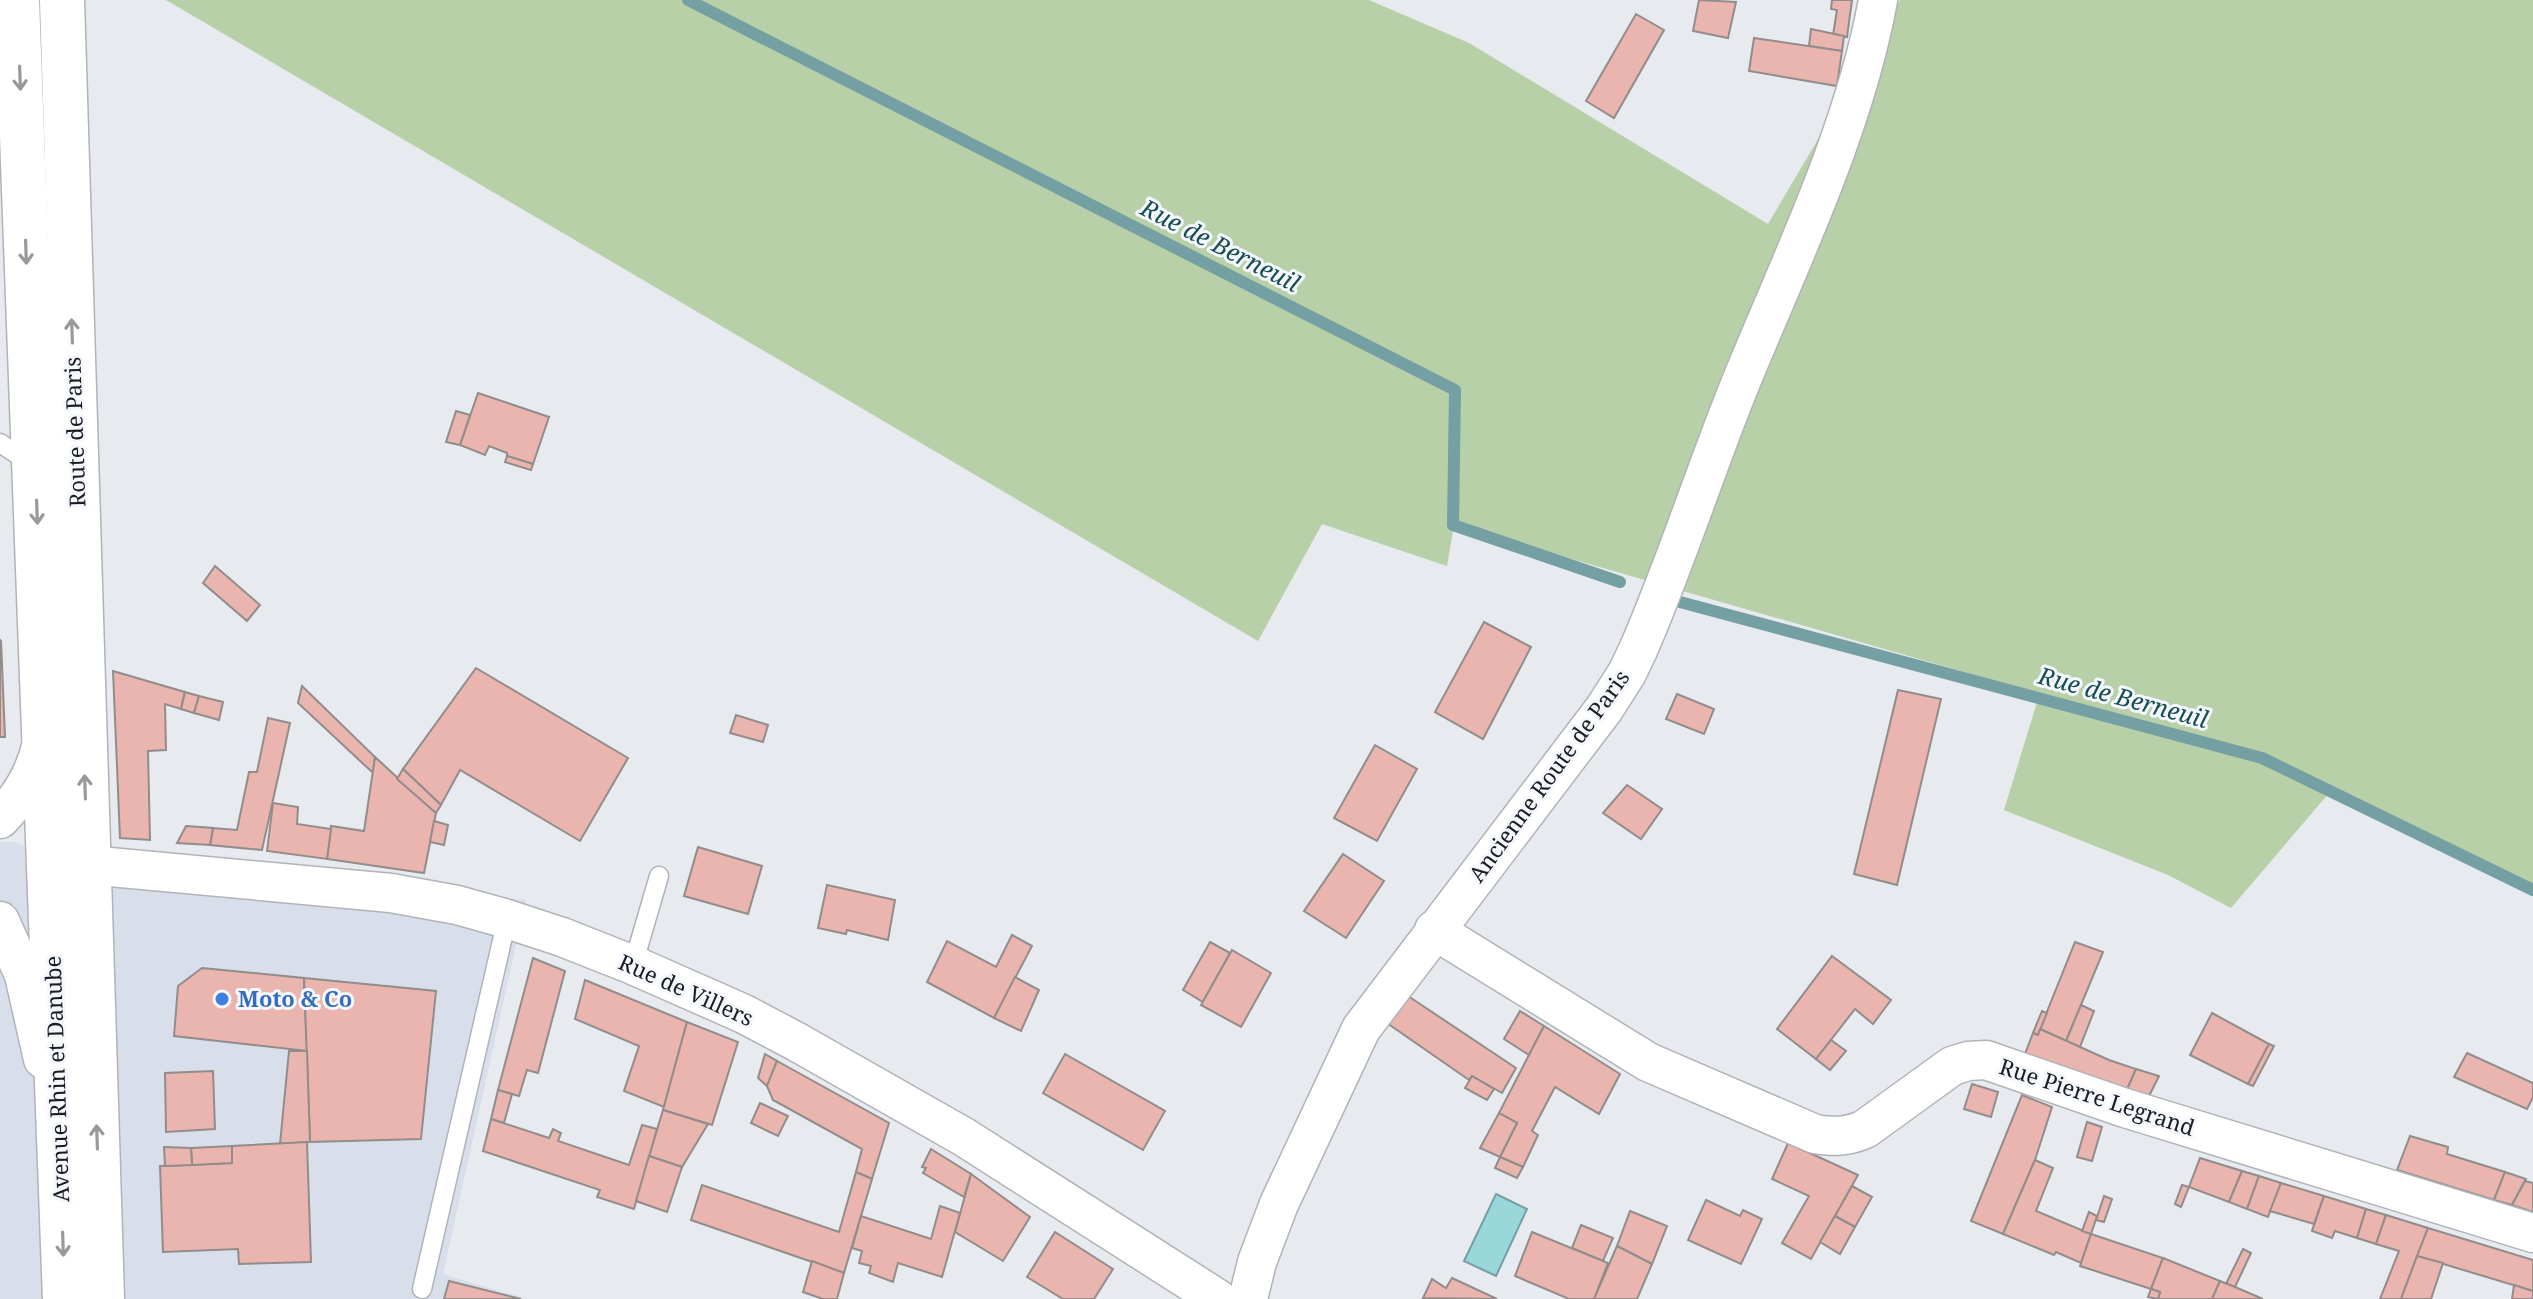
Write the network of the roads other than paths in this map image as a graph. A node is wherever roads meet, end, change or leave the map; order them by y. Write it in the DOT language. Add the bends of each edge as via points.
graph roads {
  1 [pos="17,0"];
  2 [pos="62,0"];
  3 [pos="1878,0"];
  4 [pos="18,455"];
  5 [pos="44,731"];
  6 [pos="0,819"];
  7 [pos="68,862"];
  8 [pos="659,876"];
  9 [pos="507,919"];
  10 [pos="0,921"];
  11 [pos="1434,930"];
  12 [pos="633,965"];
  13 [pos="60,1167"];
  14 [pos="2533,1233"];
  15 [pos="422,1289"];
  16 [pos="65,1299"];
  17 [pos="102,1299"];
  18 [pos="1218,1299"];
  19 [pos="1248,1299"];
  1 -- 4 [label="main road, Route de Paris, one-way"];
  7 -- 2 [label="main road, Route de Paris, one-way"];
  3 -- 11 [label="street, Ancienne Route de Paris" via="1829,167 1638,650 1604,709"];
  4 -- 5 [label="main road, Route de Paris, one-way"];
  5 -- 6 [label="street" via="30,777"];
  5 -- 7 [label="main road, Route de Paris"];
  7 -- 9 [label="street, Rue de Villers" via="391,893"];
  7 -- 13 [label="main road, Avenue Rhin et Danube"];
  17 -- 7 [label="main road, Avenue Rhin et Danube, one-way"];
  8 -- 12 [label="lane"];
  9 -- 12 [label="street, Rue de Villers"];
  9 -- 15 [label="lane"];
  10 -- 13 [label="street" via="24,975"];
  11 -- 14 [label="street, Rue Pierre Legrand" via="1630,1052 1815,1134 1857,1133 1952,1066 1986,1060"];
  11 -- 19 [label="street, Ancienne Route de Paris" via="1353,1045 1279,1204"];
  12 -- 18 [label="street, Rue de Villers" via="744,1014 939,1122"];
  13 -- 16 [label="main road, Avenue Rhin et Danube, one-way"];
}
